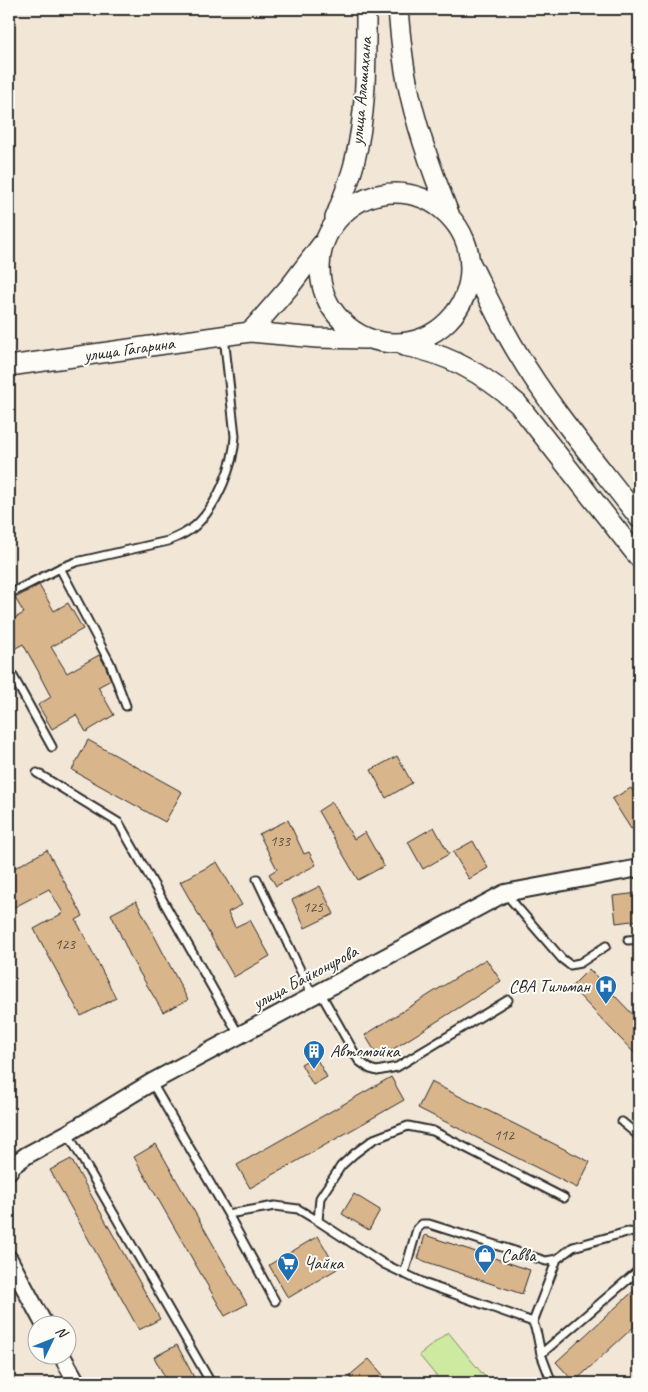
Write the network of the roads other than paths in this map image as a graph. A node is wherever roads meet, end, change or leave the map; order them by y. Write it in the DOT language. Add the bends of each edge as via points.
graph roads {
  1 [pos="366,9"];
  2 [pos="398,9"];
  3 [pos="452,219"];
  4 [pos="328,234"];
  5 [pos="471,263"];
  6 [pos="250,332"];
  7 [pos="224,336"];
  8 [pos="381,342"];
  9 [pos="9,366"];
  10 [pos="639,518"];
  11 [pos="639,558"];
  12 [pos="60,568"];
  13 [pos="9,594"];
  14 [pos="9,669"];
  15 [pos="126,706"];
  16 [pos="52,746"];
  17 [pos="37,773"];
  18 [pos="639,868"];
  19 [pos="257,879"];
  20 [pos="505,893"];
  21 [pos="639,939"];
  22 [pos="628,940"];
  23 [pos="606,946"];
  24 [pos="316,994"];
  25 [pos="508,1000"];
  26 [pos="239,1035"];
  27 [pos="152,1082"];
  28 [pos="622,1122"];
  29 [pos="68,1133"];
  30 [pos="639,1136"];
  31 [pos="9,1171"];
  32 [pos="564,1198"];
  33 [pos="228,1214"];
  34 [pos="318,1221"];
  35 [pos="639,1233"];
  36 [pos="9,1259"];
  37 [pos="557,1259"];
  38 [pos="639,1270"];
  39 [pos="404,1274"];
  40 [pos="275,1301"];
  41 [pos="39,1314"];
  42 [pos="532,1322"];
  43 [pos="542,1354"];
  44 [pos="66,1364"];
  45 [pos="76,1383"];
  46 [pos="211,1383"];
  47 [pos="552,1383"];
  1 -- 4 [label="main road, улица Алашахана" via="362,125 346,190"];
  2 -- 3 [label="main road, улица Алашахана" via="413,110"];
  3 -- 4 [label="main road" via="425,198 386,192 352,206 340,216"];
  3 -- 5 [label="main road"];
  4 -- 6 [label="main road" via="291,285"];
  4 -- 8 [label="main road" via="320,257 320,271 329,304 340,320 355,332"];
  5 -- 8 [label="main road" via="465,298 442,327 409,342"];
  5 -- 10 [label="main road" via="518,354 554,408"];
  6 -- 7 [label="main road, улица Гагарина"];
  6 -- 8 [label="main road, улица Гагарина"];
  7 -- 9 [label="main road, улица Гагарина"];
  7 -- 12 [label="lane" via="235,449 212,506 195,526 168,541"];
  8 -- 11 [label="main road" via="439,354 494,384 518,404"];
  12 -- 13 [label="lane"];
  12 -- 15 [label="lane" via="110,663"];
  14 -- 16 [label="lane"];
  17 -- 26 [label="lane" via="120,824"];
  18 -- 20 [label="street, улица Байконурова"];
  19 -- 24 [label="lane"];
  20 -- 23 [label="lane" via="562,959 570,964 580,963"];
  20 -- 24 [label="street, улица Байконурова"];
  21 -- 22 [label="lane"];
  24 -- 25 [label="lane" via="359,1061 378,1071 397,1067"];
  24 -- 26 [label="street, улица Байконурова"];
  26 -- 27 [label="street, улица Байконурова"];
  27 -- 29 [label="street, улица Байконурова"];
  27 -- 33 [label="lane"];
  28 -- 30 [label="lane"];
  29 -- 31 [label="street, улица Байконурова" via="27,1155"];
  29 -- 46 [label="lane"];
  32 -- 34 [label="lane" via="432,1131 408,1126 374,1139 341,1166 320,1198"];
  33 -- 34 [label="lane" via="275,1206 298,1209"];
  33 -- 40 [label="lane"];
  34 -- 39 [label="lane"];
  35 -- 37 [label="lane" via="627,1232 573,1247"];
  36 -- 41 [label="street"];
  37 -- 39 [label="lane" via="546,1261 424,1224 417,1229"];
  37 -- 42 [label="lane"];
  38 -- 43 [label="lane"];
  39 -- 42 [label="lane"];
  42 -- 43 [label="lane"];
  43 -- 47 [label="lane"];
  44 -- 45 [label="street"];
}
